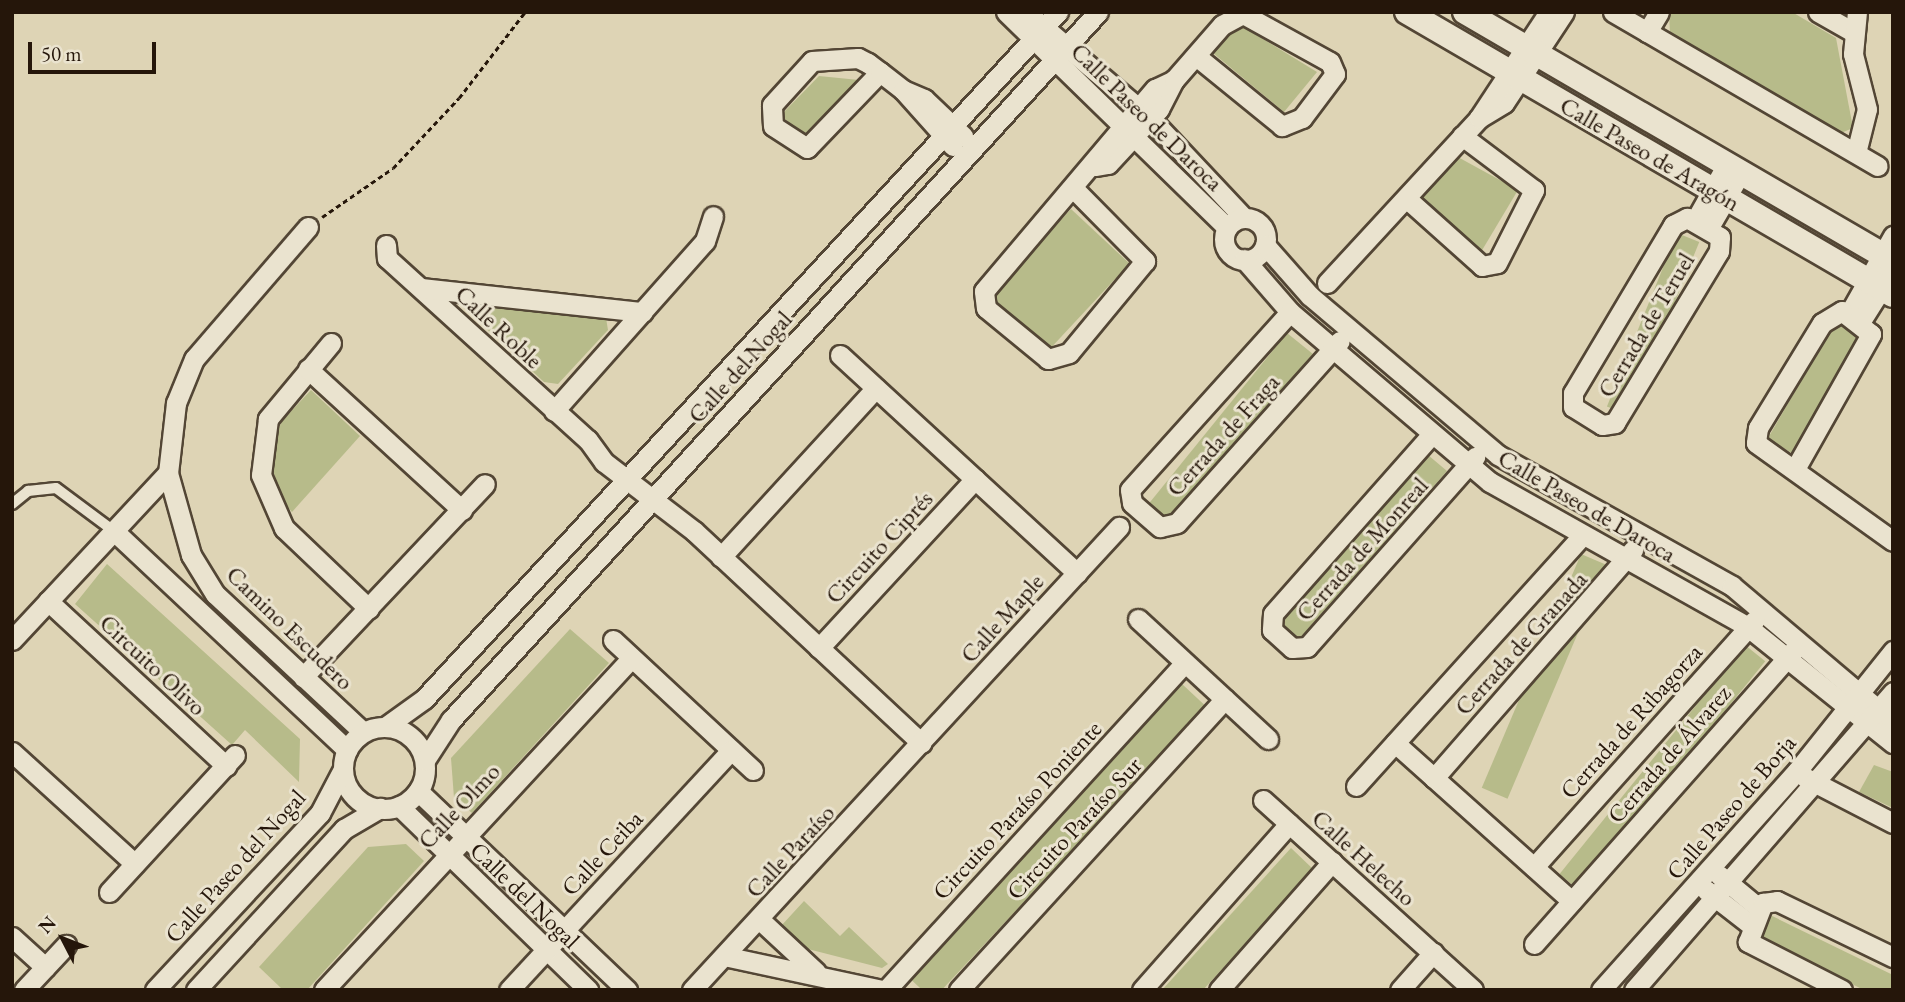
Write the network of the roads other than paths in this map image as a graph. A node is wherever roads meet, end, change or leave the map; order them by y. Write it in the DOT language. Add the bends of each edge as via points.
graph roads {
  1 [pos="1006,12"];
  2 [pos="1026,12"];
  3 [pos="1058,12"];
  4 [pos="1098,12"];
  5 [pos="1407,12"];
  6 [pos="1465,12"];
  7 [pos="1549,12"];
  8 [pos="1564,12"];
  9 [pos="1613,12"];
  10 [pos="1659,12"];
  11 [pos="1818,12"];
  12 [pos="1857,12"];
  13 [pos="1647,32"];
  14 [pos="1853,32"];
  15 [pos="1038,35"];
  16 [pos="1533,52"];
  17 [pos="1060,54"];
  18 [pos="1196,56"];
  19 [pos="880,72"];
  20 [pos="1516,76"];
  21 [pos="1144,113"];
  22 [pos="1128,131"];
  23 [pos="949,133"];
  24 [pos="1462,136"];
  25 [pos="970,152"];
  26 [pos="1856,153"];
  27 [pos="1878,166"];
  28 [pos="1734,168"];
  29 [pos="1075,190"];
  30 [pos="1719,194"];
  31 [pos="1406,198"];
  32 [pos="713,216"];
  33 [pos="1235,223"];
  34 [pos="1701,225"];
  35 [pos="308,227"];
  36 [pos="386,245"];
  37 [pos="1265,245"];
  38 [pos="1244,259"];
  39 [pos="1886,269"];
  40 [pos="1327,283"];
  41 [pos="421,288"];
  42 [pos="643,312"];
  43 [pos="1290,312"];
  44 [pos="1855,318"];
  45 [pos="1350,329"];
  46 [pos="331,343"];
  47 [pos="1334,349"];
  48 [pos="840,355"];
  49 [pos="308,369"];
  50 [pos="876,388"];
  51 [pos="554,411"];
  52 [pos="1432,434"];
  53 [pos="1484,445"];
  54 [pos="1468,465"];
  55 [pos="1795,469"];
  56 [pos="168,473"];
  57 [pos="629,475"];
  58 [pos="975,479"];
  59 [pos="485,484"];
  60 [pos="1544,486"];
  61 [pos="655,497"];
  62 [pos="12,504"];
  63 [pos="1530,508"];
  64 [pos="462,510"];
  65 [pos="1119,527"];
  66 [pos="114,531"];
  67 [pos="1582,536"];
  68 [pos="1640,537"];
  69 [pos="1893,541"];
  70 [pos="721,557"];
  71 [pos="1629,559"];
  72 [pos="1077,573"];
  73 [pos="48,601"];
  74 [pos="369,609"];
  75 [pos="1764,609"];
  76 [pos="1138,619"];
  77 [pos="1748,627"];
  78 [pos="12,640"];
  79 [pos="613,640"];
  80 [pos="1803,640"];
  81 [pos="819,648"];
  82 [pos="1893,651"];
  83 [pos="631,658"];
  84 [pos="1787,658"];
  85 [pos="1185,663"];
  86 [pos="303,677"];
  87 [pos="1893,692"];
  88 [pos="1862,693"];
  89 [pos="1225,699"];
  90 [pos="1848,710"];
  91 [pos="1880,719"];
  92 [pos="384,727"];
  93 [pos="363,732"];
  94 [pos="1268,739"];
  95 [pos="921,743"];
  96 [pos="1395,743"];
  97 [pos="1893,743"];
  98 [pos="347,750"];
  99 [pos="731,750"];
  100 [pos="12,752"];
  101 [pos="425,760"];
  102 [pos="753,770"];
  103 [pos="342,771"];
  104 [pos="1797,771"];
  105 [pos="1434,778"];
  106 [pos="1356,786"];
  107 [pos="1816,786"];
  108 [pos="418,791"];
  109 [pos="1263,800"];
  110 [pos="389,807"];
  111 [pos="1893,823"];
  112 [pos="1289,824"];
  113 [pos="466,835"];
  114 [pos="447,855"];
  115 [pos="1332,862"];
  116 [pos="135,863"];
  117 [pos="1534,867"];
  118 [pos="1704,875"];
  119 [pos="1722,891"];
  120 [pos="109,892"];
  121 [pos="1572,901"];
  122 [pos="1755,917"];
  123 [pos="759,919"];
  124 [pos="564,929"];
  125 [pos="12,937"];
  126 [pos="1534,944"];
  127 [pos="66,945"];
  128 [pos="546,950"];
  129 [pos="1433,953"];
  130 [pos="724,956"];
  131 [pos="1893,957"];
  132 [pos="45,967"];
  133 [pos="817,973"];
  134 [pos="24,990"];
  135 [pos="155,990"];
  136 [pos="196,990"];
  137 [pos="324,990"];
  138 [pos="509,990"];
  139 [pos="588,990"];
  140 [pos="627,990"];
  141 [pos="692,990"];
  142 [pos="884,990"];
  143 [pos="959,990"];
  144 [pos="1142,990"];
  145 [pos="1219,990"];
  146 [pos="1400,990"];
  147 [pos="1473,990"];
  148 [pos="1601,990"];
  149 [pos="1634,990"];
  150 [pos="1842,990"];
  1 -- 15 [label="street"];
  2 -- 15 [label="street"];
  3 -- 15 [label="street, Calle del Nogal"];
  4 -- 17 [label="street, Calle del Nogal"];
  5 -- 20 [label="street, Calle Paseo de Aragón"];
  6 -- 16 [label="street, Calle Paseo de Aragón"];
  7 -- 16 [label="street"];
  8 -- 16 [label="street"];
  9 -- 13 [label="street"];
  10 -- 13 [label="street"];
  11 -- 14 [label="street"];
  12 -- 14 [label="street"];
  13 -- 26 [label="street"];
  14 -- 26 [label="street" via="1854,68 1867,109"];
  15 -- 17 [label="street, Calle Paseo de Daroca"];
  15 -- 23 [label="street, Calle del Nogal"];
  16 -- 20 [label="street"];
  16 -- 28 [label="street, Calle Paseo de Aragón"];
  17 -- 21 [label="street, Calle Paseo de Daroca"];
  17 -- 22 [label="street, Calle Paseo de Daroca"];
  17 -- 25 [label="street, Calle del Nogal"];
  18 -- 18 [label="street" via="1230,18 1251,15 1330,62 1335,74 1302,118 1282,126"];
  18 -- 21 [label="street"];
  19 -- 19 [label="street" via="858,58 812,61 772,105 773,126 807,148"];
  19 -- 23 [label="street"];
  20 -- 24 [label="street"];
  20 -- 30 [label="street, Calle Paseo de Aragón"];
  21 -- 22 [label="street"];
  21 -- 33 [label="street, Calle Paseo de Daroca"];
  22 -- 29 [label="street"];
  22 -- 33 [label="street, Calle Paseo de Daroca"];
  23 -- 25 [label="street"];
  23 -- 57 [label="street, Calle del Nogal"];
  24 -- 31 [label="street"];
  24 -- 31 [label="street" via="1534,190 1497,263 1482,266"];
  25 -- 61 [label="street, Calle del Nogal"];
  26 -- 27 [label="street"];
  28 -- 30 [label="street, Cerrada de Teruel"];
  28 -- 39 [label="street, Calle Paseo de Aragón"];
  29 -- 29 [label="street" via="982,298 1048,359 1069,353 1145,261"];
  30 -- 34 [label="street, Cerrada de Teruel"];
  30 -- 39 [label="street, Calle Paseo de Aragón"];
  31 -- 40 [label="street"];
  32 -- 42 [label="street" via="705,241"];
  33 -- 37 [label="street, Calle Paseo de Daroca" via="1262,226"];
  33 -- 38 [label="street, Calle Paseo de Daroca" via="1227,249"];
  34 -- 34 [label="street, Cerrada de Teruel" via="1673,225 1573,393 1578,412 1602,425 1615,424 1719,251 1720,237"];
  35 -- 56 [label="street, Camino Escudero" via="194,359 176,403"];
  36 -- 41 [label="street, Calle Roble" via="387,258"];
  37 -- 38 [label="street"];
  37 -- 45 [label="street, Calle Paseo de Daroca"];
  38 -- 43 [label="street, Calle Paseo de Daroca"];
  39 -- 44 [label="street"];
  41 -- 42 [label="street"];
  41 -- 51 [label="street, Calle Roble"];
  42 -- 51 [label="street"];
  43 -- 47 [label="street, Calle Paseo de Daroca"];
  43 -- 47 [label="street, Cerrada de Fraga" via="1130,490 1132,503 1160,527 1177,523"];
  44 -- 55 [label="street" via="1871,330 1868,340"];
  44 -- 55 [label="street" via="1836,311 1827,317 1758,428 1759,447"];
  45 -- 47 [label="street, Cerrada de Fraga"];
  45 -- 53 [label="street, Calle Paseo de Daroca"];
  46 -- 49 [label="street"];
  47 -- 52 [label="street, Calle Paseo de Daroca"];
  48 -- 50 [label="street"];
  49 -- 64 [label="street"];
  49 -- 74 [label="street" via="268,419 260,453 264,486 289,534"];
  50 -- 58 [label="street"];
  50 -- 70 [label="street"];
  51 -- 57 [label="street, Calle Roble"];
  52 -- 54 [label="street, Calle Paseo de Daroca"];
  52 -- 54 [label="street, Cerrada de Monreal" via="1273,614 1272,630 1292,648 1307,647"];
  53 -- 54 [label="street, Cerrada de Monreal"];
  53 -- 60 [label="street, Calle Paseo de Daroca"];
  54 -- 63 [label="street, Calle Paseo de Daroca"];
  55 -- 69 [label="street"];
  56 -- 66 [label="street"];
  56 -- 86 [label="street, Camino Escudero" via="181,528 203,577"];
  57 -- 61 [label="street, Calle Roble"];
  57 -- 92 [label="street, Calle del Nogal" via="424,699"];
  58 -- 72 [label="street"];
  58 -- 81 [label="street, Circuito Ciprés"];
  59 -- 64 [label="street"];
  60 -- 63 [label="street"];
  60 -- 68 [label="street, Calle Paseo de Daroca"];
  61 -- 70 [label="street"];
  61 -- 101 [label="street, Calle del Nogal" via="451,720"];
  62 -- 66 [label="lane" via="28,491 56,488"];
  63 -- 67 [label="street, Calle Paseo de Daroca"];
  64 -- 74 [label="street"];
  65 -- 72 [label="street, Calle Maple"];
  66 -- 73 [label="street"];
  66 -- 98 [label="street, Camino Escudero"];
  67 -- 71 [label="street, Calle Paseo de Daroca"];
  67 -- 96 [label="street"];
  68 -- 71 [label="street, Cerrada de Granada"];
  68 -- 75 [label="street, Calle Paseo de Daroca"];
  70 -- 81 [label="street"];
  71 -- 77 [label="street, Calle Paseo de Daroca"];
  71 -- 105 [label="street, Cerrada de Granada"];
  72 -- 95 [label="street, Calle Maple"];
  73 -- 78 [label="street"];
  73 -- 116 [label="street, Circuito Olivo" via="230,760"];
  74 -- 86 [label="street"];
  75 -- 77 [label="street, Cerrada de Ribagorza"];
  75 -- 80 [label="street, Calle Paseo de Daroca"];
  76 -- 85 [label="street"];
  77 -- 84 [label="street, Calle Paseo de Daroca"];
  77 -- 117 [label="street, Cerrada de Ribagorza"];
  79 -- 83 [label="street"];
  80 -- 84 [label="street, Cerrada de Álvarez"];
  80 -- 88 [label="street, Calle Paseo de Daroca"];
  81 -- 95 [label="street"];
  82 -- 88 [label="street, Calle Paseo de Borja"];
  83 -- 99 [label="street"];
  83 -- 113 [label="street, Calle Olmo"];
  84 -- 90 [label="street, Calle Paseo de Daroca"];
  84 -- 121 [label="street, Cerrada de Álvarez"];
  85 -- 89 [label="street"];
  85 -- 142 [label="street, Circuito Paraíso Poniente"];
  86 -- 93 [label="street, Camino Escudero"];
  87 -- 91 [label="street, Calle Paseo de Borja"];
  88 -- 90 [label="street, Calle Paseo de Borja"];
  88 -- 91 [label="street, Calle Paseo de Daroca"];
  89 -- 94 [label="street"];
  89 -- 143 [label="street, Circuito Paraíso Sur"];
  90 -- 91 [label="street, Calle Paseo de Daroca"];
  90 -- 104 [label="street, Calle Paseo de Borja"];
  91 -- 97 [label="street, Calle Paseo de Daroca"];
  91 -- 107 [label="street, Calle Paseo de Borja"];
  92 -- 93 [label="street"];
  92 -- 101 [label="street" via="409,736"];
  93 -- 98 [label="street"];
  95 -- 123 [label="street, Calle Paraíso"];
  96 -- 105 [label="street"];
  96 -- 106 [label="street"];
  98 -- 103 [label="street"];
  99 -- 102 [label="street"];
  99 -- 124 [label="street, Calle Ceiba"];
  100 -- 116 [label="street"];
  101 -- 108 [label="street"];
  103 -- 110 [label="street" via="351,793"];
  103 -- 135 [label="street, Calle Paseo del Nogal" via="320,813"];
  104 -- 107 [label="street"];
  104 -- 118 [label="street, Calle Paseo de Borja"];
  105 -- 117 [label="street"];
  107 -- 111 [label="street"];
  107 -- 119 [label="street, Calle Paseo de Borja"];
  108 -- 110 [label="street"];
  108 -- 113 [label="street, Calle del Nogal"];
  109 -- 112 [label="street, Calle Helecho"];
  110 -- 114 [label="street, Calle del Nogal"];
  110 -- 136 [label="street" via="344,829"];
  112 -- 115 [label="street, Calle Helecho"];
  112 -- 144 [label="street"];
  113 -- 114 [label="street, Calle Olmo"];
  113 -- 124 [label="street, Calle del Nogal"];
  114 -- 128 [label="street, Calle del Nogal"];
  114 -- 137 [label="street, Calle Olmo"];
  115 -- 129 [label="street, Calle Helecho"];
  115 -- 145 [label="street"];
  116 -- 120 [label="street"];
  117 -- 121 [label="street"];
  118 -- 119 [label="street"];
  118 -- 148 [label="street, Calle Paseo de Borja"];
  119 -- 122 [label="street"];
  119 -- 149 [label="street, Calle Paseo de Borja"];
  121 -- 126 [label="street, Cerrada de Álvarez"];
  122 -- 131 [label="street" via="1777,901"];
  122 -- 150 [label="street" via="1745,935 1753,946"];
  123 -- 130 [label="street, Calle Paraíso"];
  123 -- 133 [label="street"];
  124 -- 128 [label="street, Calle Ceiba"];
  124 -- 140 [label="street, Calle del Nogal"];
  125 -- 132 [label="street"];
  127 -- 132 [label="street"];
  128 -- 138 [label="street, Calle Ceiba"];
  128 -- 139 [label="street, Calle del Nogal"];
  129 -- 146 [label="street"];
  129 -- 147 [label="street, Calle Helecho"];
  130 -- 133 [label="street"];
  130 -- 141 [label="street, Calle Paraíso"];
  132 -- 134 [label="street"];
  133 -- 142 [label="street"];
}
